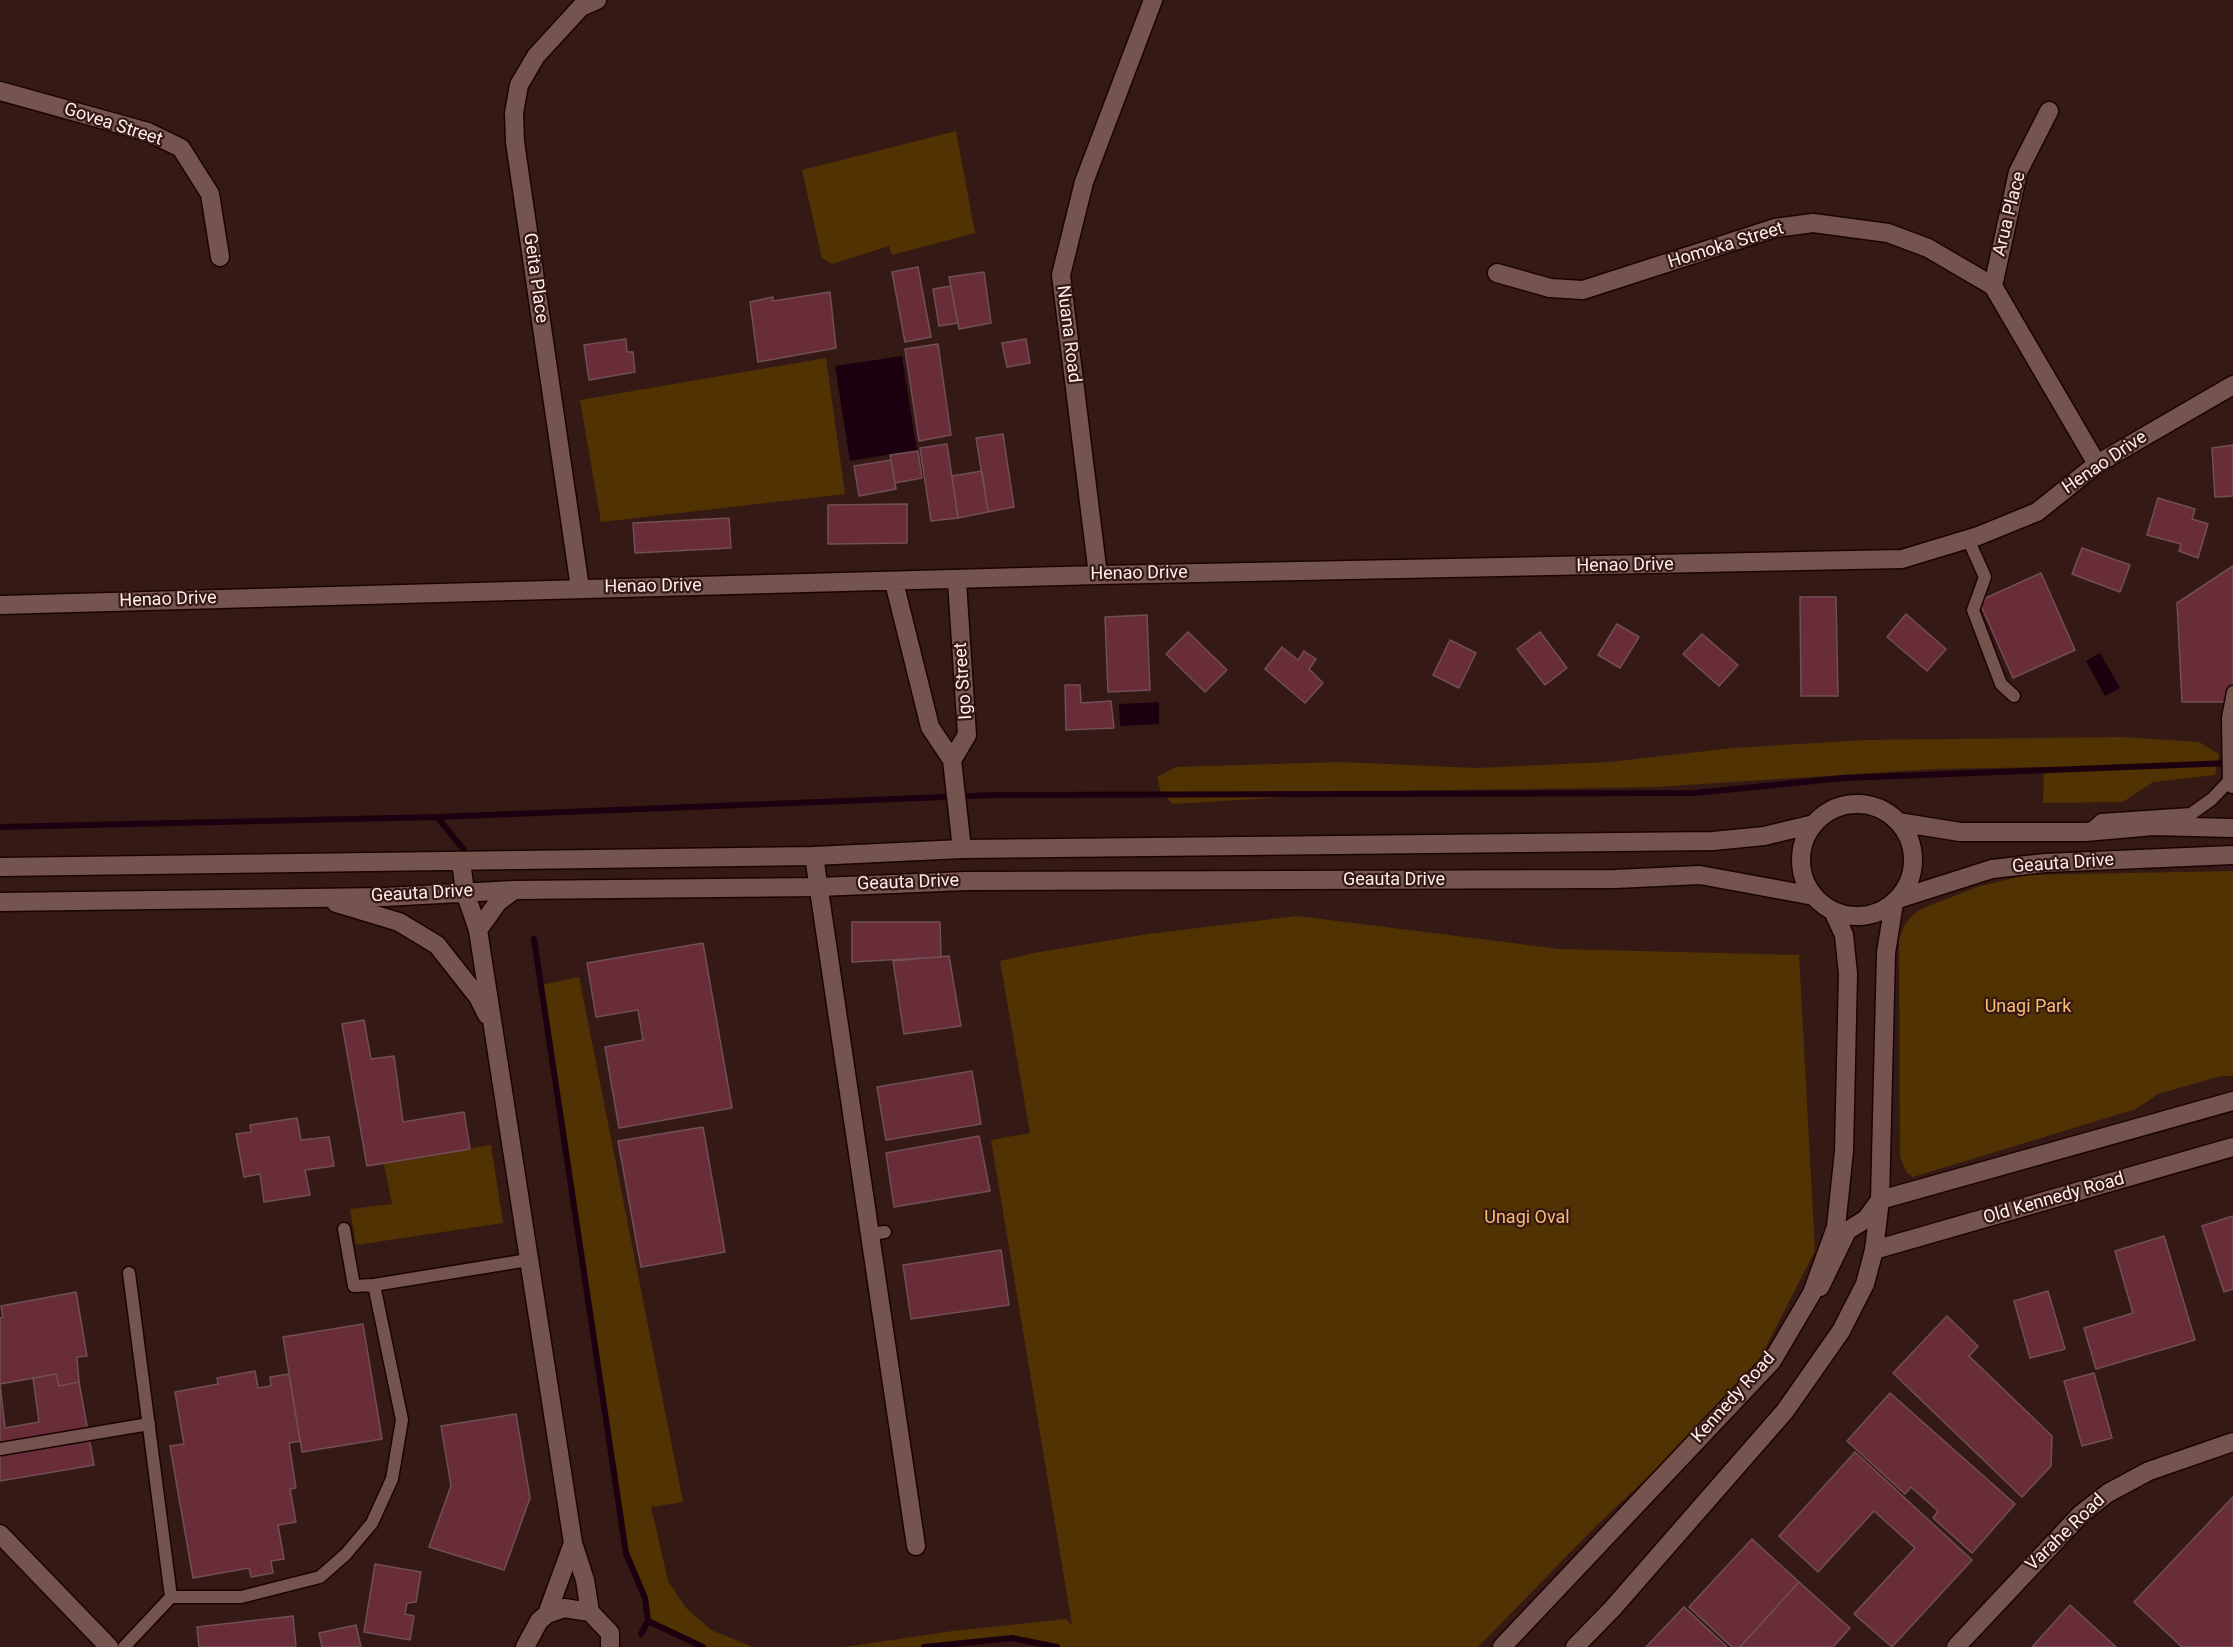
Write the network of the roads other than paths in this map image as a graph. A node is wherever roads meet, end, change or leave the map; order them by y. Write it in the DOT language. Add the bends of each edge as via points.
graph roads {
  1 [pos="597,0"];
  2 [pos="1153,0"];
  3 [pos="0,91"];
  4 [pos="2049,111"];
  5 [pos="220,257"];
  6 [pos="1497,273"];
  7 [pos="1993,286"];
  8 [pos="2233,385"];
  9 [pos="2097,464"];
  10 [pos="1968,539"];
  11 [pos="1098,575"];
  12 [pos="957,581"];
  13 [pos="894,582"];
  14 [pos="580,588"];
  15 [pos="0,605"];
  16 [pos="2233,692"];
  17 [pos="2014,696"];
  18 [pos="952,760"];
  19 [pos="2231,785"];
  20 [pos="1898,822"];
  21 [pos="1814,824"];
  22 [pos="2233,828"];
  23 [pos="2085,832"];
  24 [pos="962,849"];
  25 [pos="2233,855"];
  26 [pos="814,856"];
  27 [pos="461,861"];
  28 [pos="0,867"];
  29 [pos="819,887"];
  30 [pos="514,891"];
  31 [pos="465,892"];
  32 [pos="1814,896"];
  33 [pos="319,898"];
  34 [pos="1896,901"];
  35 [pos="0,902"];
  36 [pos="1833,911"];
  37 [pos="478,930"];
  38 [pos="494,1027"];
  39 [pos="2233,1101"];
  40 [pos="2233,1147"];
  41 [pos="1880,1200"];
  42 [pos="344,1229"];
  43 [pos="1874,1251"];
  44 [pos="528,1260"];
  45 [pos="129,1273"];
  46 [pos="374,1285"];
  47 [pos="1812,1293"];
  48 [pos="150,1424"];
  49 [pos="2233,1442"];
  50 [pos="0,1449"];
  51 [pos="0,1534"];
  52 [pos="573,1543"];
  53 [pos="916,1546"];
  54 [pos="171,1597"];
  55 [pos="590,1612"];
  56 [pos="547,1614"];
  57 [pos="610,1640"];
  58 [pos="109,1647"];
  59 [pos="124,1647"];
  60 [pos="525,1647"];
  61 [pos="622,1647"];
  62 [pos="1502,1647"];
  63 [pos="1575,1647"];
  64 [pos="1956,1647"];
  1 -- 14 [label="main road, Geita Place" via="581,7 536,56 519,85 514,113 515,142"];
  2 -- 11 [label="main road, Nuana Road" via="1084,182 1061,274"];
  3 -- 5 [label="main road, Govea Street" via="148,132 181,148 210,194"];
  4 -- 7 [label="main road, Arua Place" via="2018,172"];
  6 -- 7 [label="main road, Homoka Street" via="1550,288 1583,290 1775,228 1813,223 1888,233 1928,248"];
  7 -- 9 [label="main road, Homoka Street"];
  8 -- 9 [label="main road, Henao Drive"];
  9 -- 10 [label="main road, Henao Drive" via="2037,512"];
  10 -- 11 [label="main road, Henao Drive" via="1902,559 1846,562"];
  10 -- 17 [label="lane" via="1985,578 1972,610 2001,684"];
  11 -- 12 [label="main road, Henao Drive"];
  12 -- 13 [label="main road, Henao Drive"];
  12 -- 18 [label="main road, Igo Street" via="967,735"];
  13 -- 14 [label="main road, Henao Drive"];
  13 -- 18 [label="main road" via="930,727"];
  14 -- 15 [label="main road, Henao Drive"];
  16 -- 19 [label="lane" via="2228,718"];
  18 -- 24 [label="main road"];
  19 -- 23 [label="lane" via="2191,814 2101,820"];
  20 -- 21 [label="main road, Geauta Drive" via="1883,810 1865,804 1846,805 1828,812"];
  20 -- 23 [label="main road, Geauta Drive" via="1960,832"];
  20 -- 34 [label="main road" via="1909,839 1913,860 1910,880"];
  21 -- 24 [label="main road, Geauta Drive" via="1764,836 1713,841"];
  21 -- 32 [label="main road, Geauta Drive" via="1803,845 1802,868"];
  22 -- 23 [label="main road, Geauta Drive" via="2154,826"];
  24 -- 26 [label="main road, Geauta Drive"];
  25 -- 34 [label="main road, Geauta Drive" via="1992,869"];
  26 -- 27 [label="main road, Geauta Drive"];
  26 -- 29 [label="main road"];
  27 -- 28 [label="main road, Geauta Drive"];
  27 -- 31 [label="main road"];
  29 -- 30 [label="main road, Geauta Drive"];
  29 -- 32 [label="main road, Geauta Drive" via="966,881 1615,879 1700,875"];
  29 -- 53 [label="main road" via="878,1233"];
  30 -- 31 [label="main road, Geauta Drive"];
  30 -- 37 [label="main road" via="498,902"];
  31 -- 33 [label="main road, Geauta Drive"];
  31 -- 37 [label="main road"];
  32 -- 36 [label="main road, Geauta Drive"];
  33 -- 35 [label="main road, Geauta Drive"];
  33 -- 38 [label="main road" via="399,922 436,945 478,997"];
  34 -- 36 [label="main road, Geauta Drive" via="1880,912 1864,916"];
  34 -- 41 [label="main road" via="1886,953"];
  36 -- 47 [label="main road, Kennedy Road" via="1844,935 1848,974 1844,1151 1836,1227"];
  37 -- 38 [label="main road"];
  38 -- 44 [label="main road"];
  39 -- 41 [label="main road"];
  40 -- 43 [label="main road, Old Kennedy Road"];
  41 -- 43 [label="main road"];
  41 -- 47 [label="main road" via="1866,1219 1847,1231 1823,1284"];
  42 -- 46 [label="lane" via="354,1286"];
  43 -- 63 [label="main road" via="1854,1309 1785,1411"];
  44 -- 46 [label="lane"];
  44 -- 52 [label="main road"];
  45 -- 48 [label="lane"];
  46 -- 54 [label="lane" via="402,1420 392,1479 372,1523 320,1577 241,1597"];
  47 -- 62 [label="main road, Kennedy Road" via="1772,1361"];
  48 -- 50 [label="lane"];
  48 -- 54 [label="lane"];
  49 -- 64 [label="main road, Varahe Road" via="2149,1471 2108,1493 2073,1523"];
  51 -- 58 [label="main road"];
  52 -- 55 [label="main road"];
  52 -- 56 [label="main road"];
  54 -- 59 [label="lane"];
  55 -- 56 [label="main road" via="564,1608"];
  55 -- 57 [label="main road"];
  56 -- 60 [label="main road" via="532,1629"];
  57 -- 61 [label="main road"];
}
